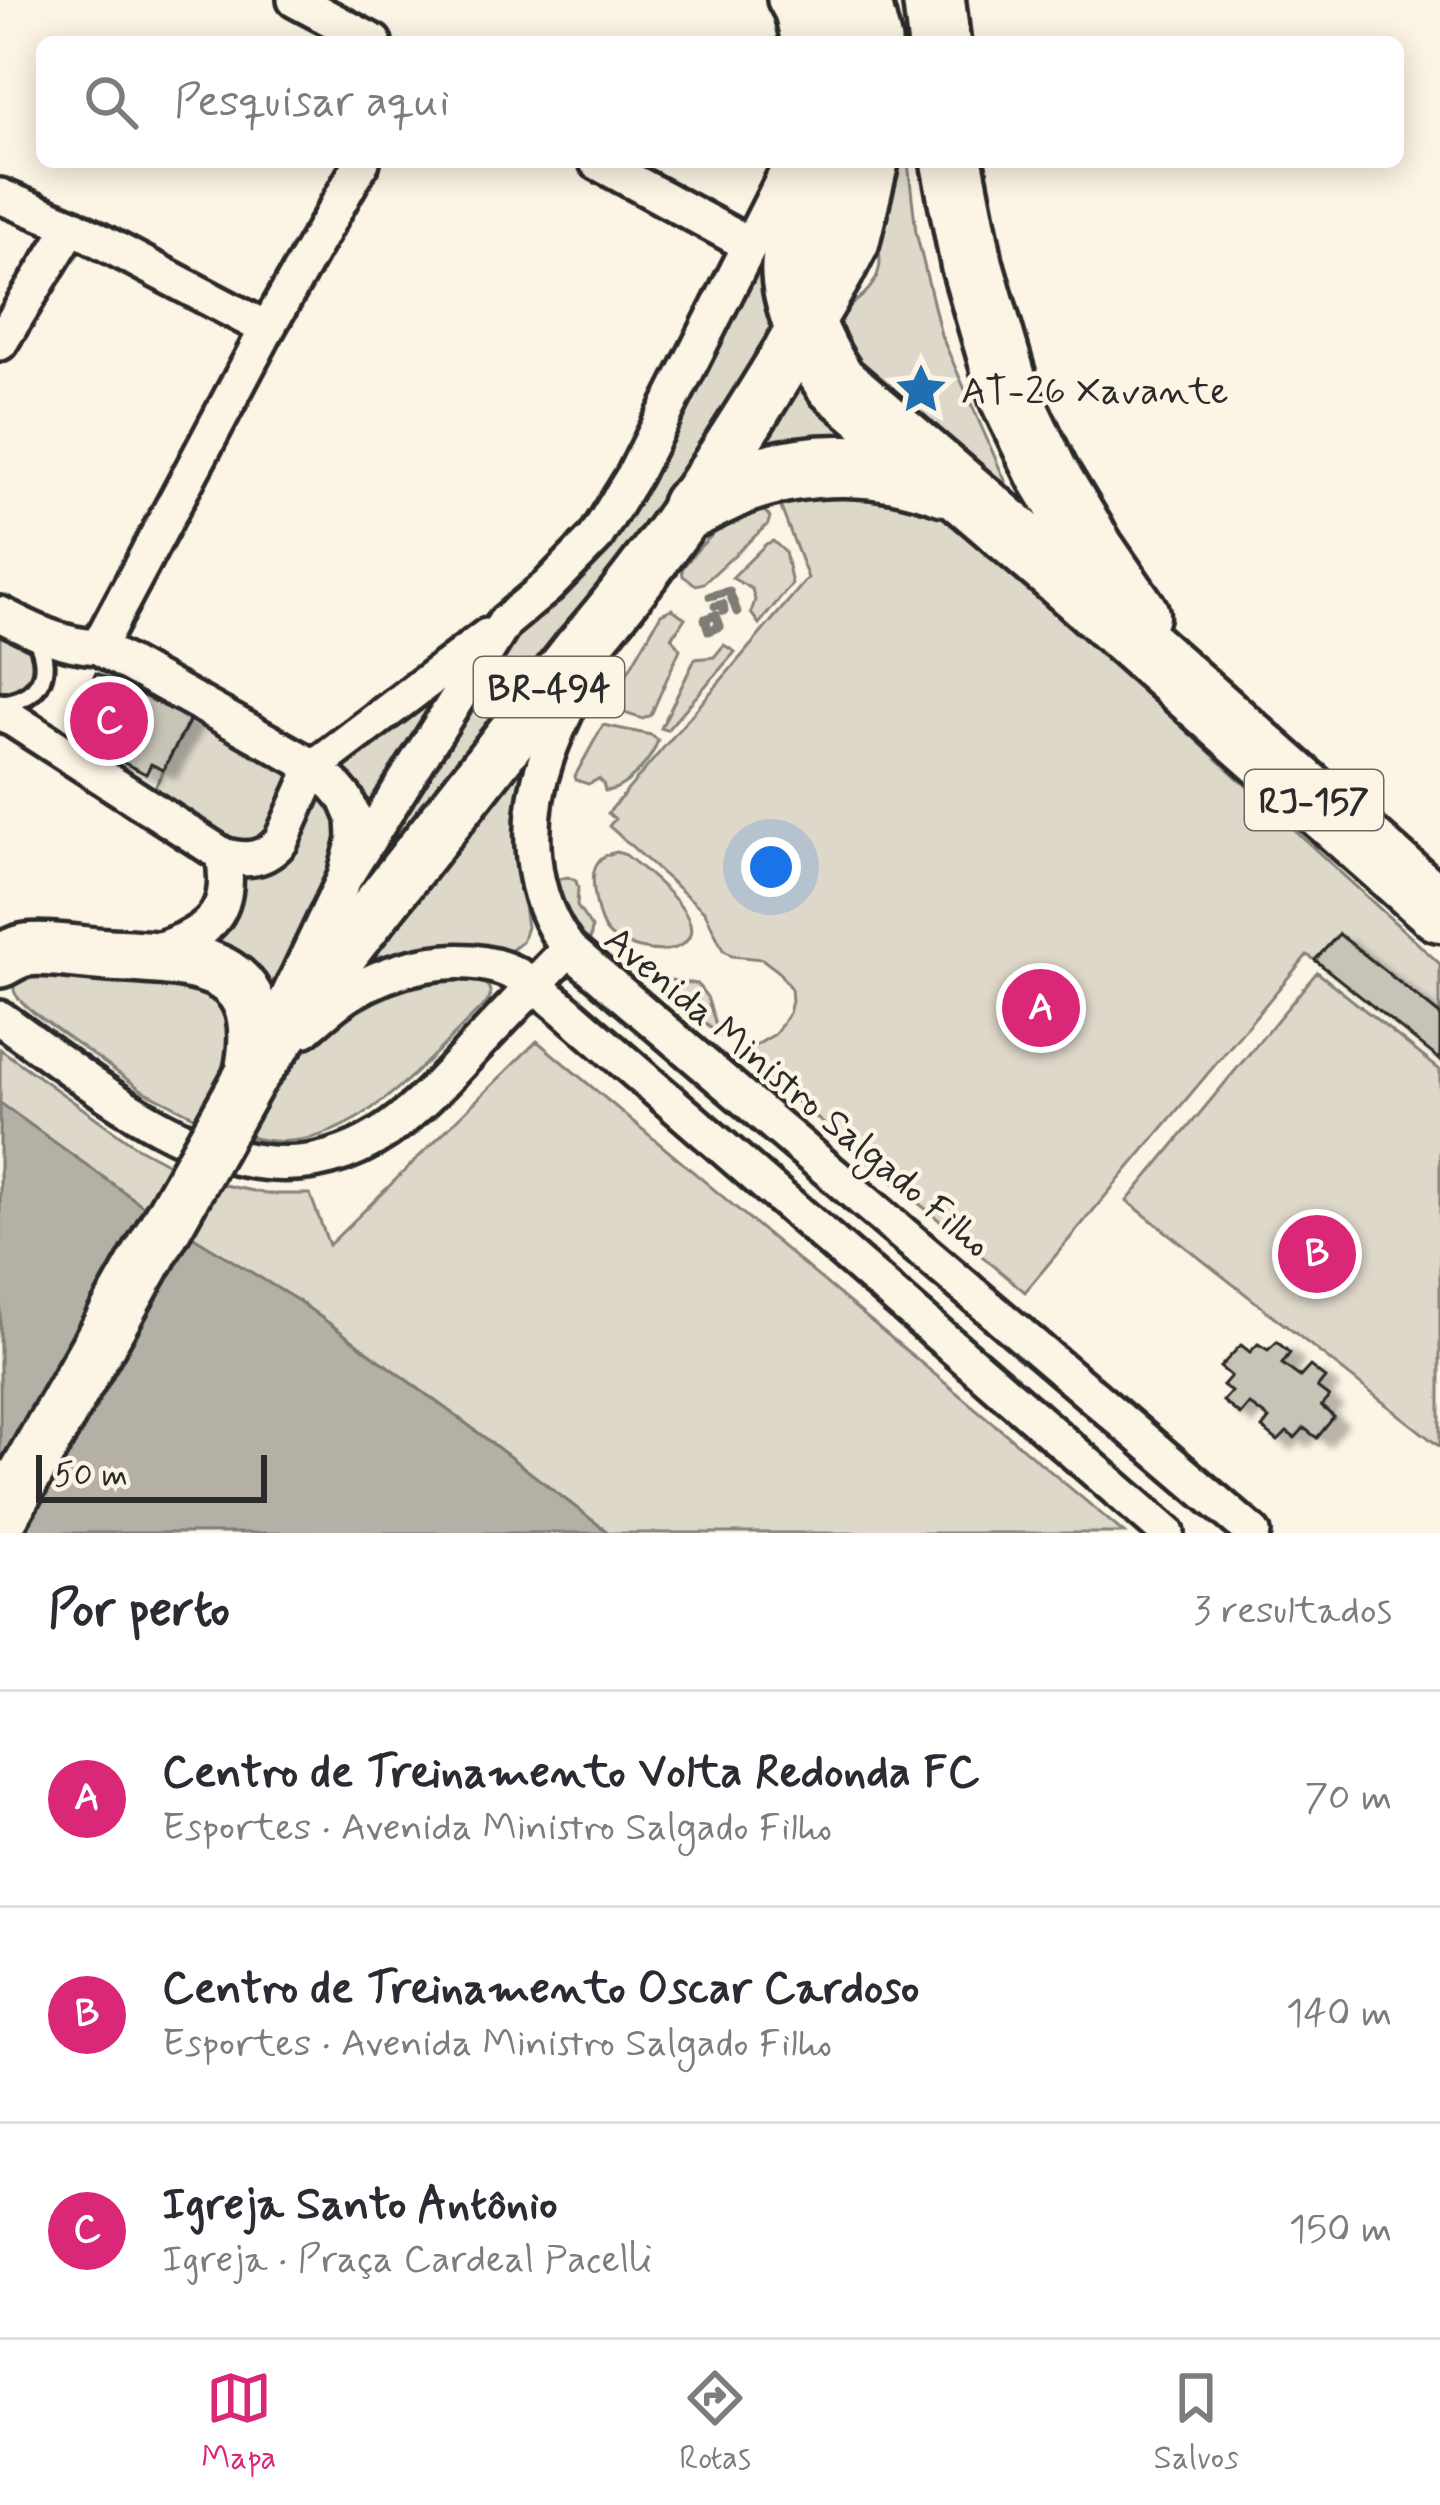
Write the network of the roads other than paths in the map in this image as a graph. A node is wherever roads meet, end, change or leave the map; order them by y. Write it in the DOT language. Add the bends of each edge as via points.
graph roads {
  1 [pos="295,0"];
  2 [pos="864,0"];
  3 [pos="934,0"];
  4 [pos="363,36"];
  5 [pos="873,36"];
  6 [pos="938,36"];
  7 [pos="359,168"];
  8 [pos="608,168"];
  9 [pos="789,168"];
  10 [pos="824,168"];
  11 [pos="871,168"];
  12 [pos="953,168"];
  13 [pos="0,196"];
  14 [pos="72,226"];
  15 [pos="751,245"];
  16 [pos="806,326"];
  17 [pos="267,329"];
  18 [pos="0,343"];
  19 [pos="961,490"];
  20 [pos="692,506"];
  21 [pos="616,608"];
  22 [pos="0,614"];
  23 [pos="505,622"];
  24 [pos="32,631"];
  25 [pos="98,647"];
  26 [pos="1188,689"];
  27 [pos="0,707"];
  28 [pos="314,767"];
  29 [pos="224,855"];
  30 [pos="345,878"];
  31 [pos="1440,911"];
  32 [pos="568,949"];
  33 [pos="8,952"];
  34 [pos="140,956"];
  35 [pos="533,986"];
  36 [pos="0,1018"];
  37 [pos="264,1058"];
  38 [pos="0,1519"];
  39 [pos="1167,1533"];
  40 [pos="1253,1533"];
  1 -- 4 [label="street"];
  2 -- 5 [label="main road"];
  3 -- 6 [label="highway"];
  7 -- 17 [label="street"];
  8 -- 15 [label="street"];
  9 -- 15 [label="street"];
  10 -- 16 [label="highway" via="792,263"];
  11 -- 16 [label="main road, BR-494" via="853,241"];
  12 -- 26 [label="highway, RJ-157" via="1010,396 1094,551"];
  13 -- 14 [label="street"];
  14 -- 17 [label="street"];
  14 -- 18 [label="street"];
  15 -- 23 [label="street" via="609,518 566,570"];
  16 -- 19 [label="highway" via="836,383"];
  16 -- 20 [label="main road, BR-494"];
  17 -- 25 [label="street"];
  19 -- 20 [label="highway" via="884,467 828,466 746,482"];
  19 -- 26 [label="highway"];
  20 -- 21 [label="main road, BR-494"];
  21 -- 32 [label="street, Avenida Ministro Salgado Filho" via="553,739 535,803 538,884"];
  21 -- 37 [label="main road, BR-494"];
  22 -- 24 [label="street"];
  23 -- 28 [label="street"];
  23 -- 30 [label="street"];
  24 -- 25 [label="street"];
  24 -- 27 [label="lane" via="45,657 40,680"];
  25 -- 28 [label="street"];
  26 -- 31 [label="highway, RJ-157"];
  27 -- 29 [label="street"];
  28 -- 29 [label="street" via="273,850 250,859"];
  28 -- 30 [label="street" via="354,818"];
  29 -- 34 [label="street" via="227,890 217,915 183,940"];
  30 -- 37 [label="street"];
  32 -- 35 [label="street"];
  32 -- 40 [label="street, Avenida Ministro Salgado Filho"];
  33 -- 34 [label="main road"];
  34 -- 37 [label="main road" via="195,962 236,984"];
  35 -- 36 [label="street" via="400,1121 352,1151 300,1165 248,1160 177,1136"];
  35 -- 37 [label="street" via="469,962 394,973 351,993"];
  35 -- 39 [label="street"];
  37 -- 38 [label="main road, bridge"];
}
